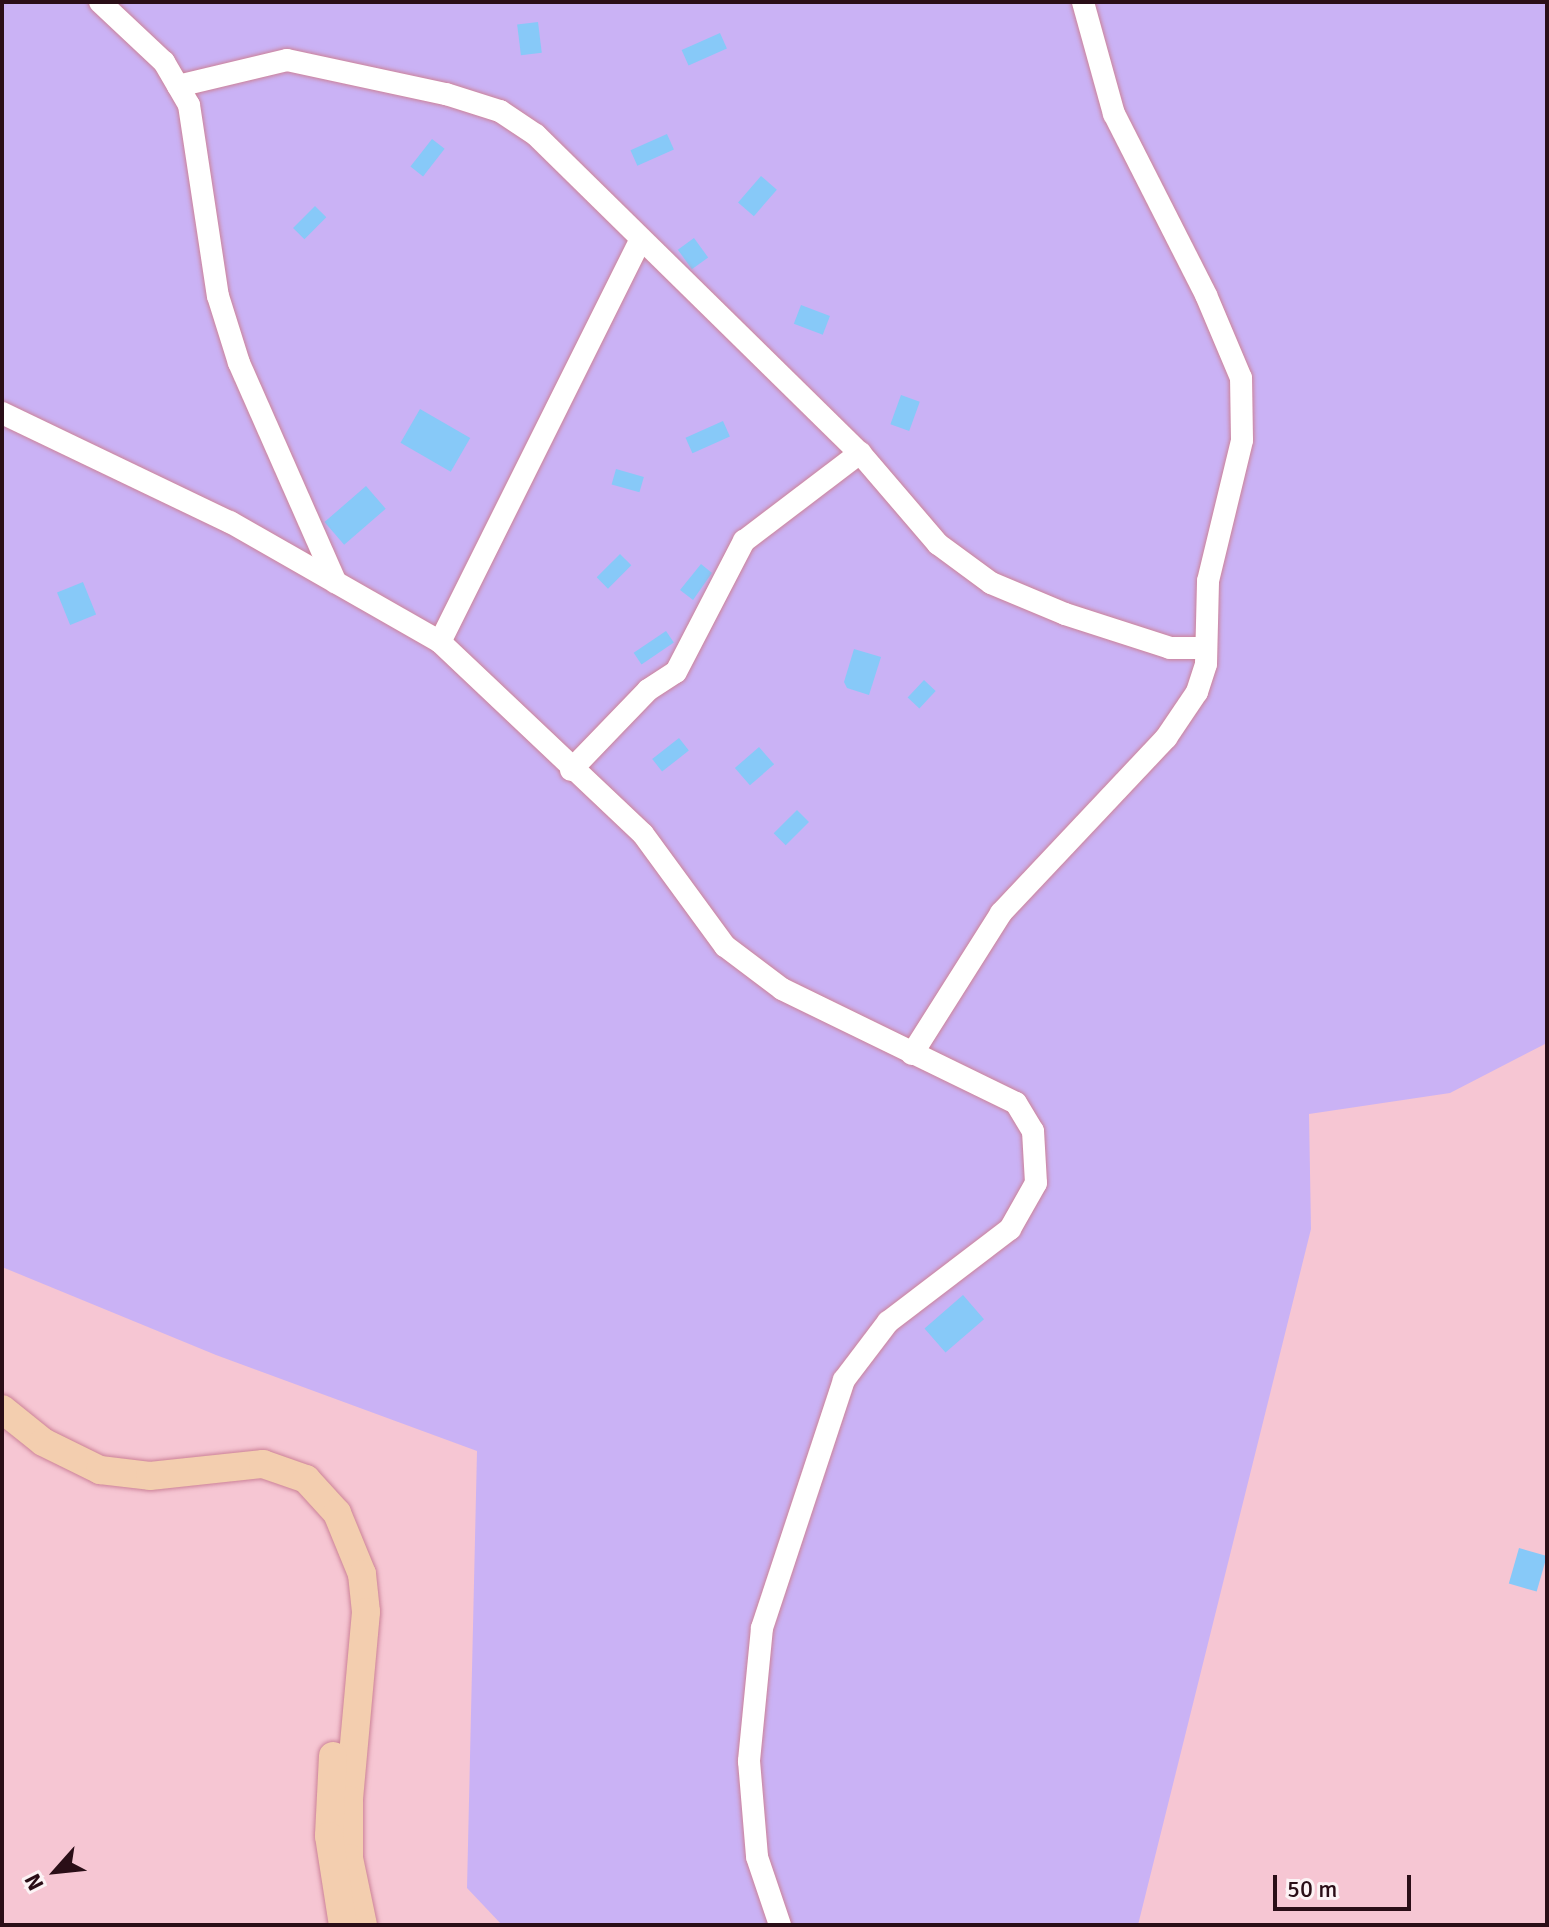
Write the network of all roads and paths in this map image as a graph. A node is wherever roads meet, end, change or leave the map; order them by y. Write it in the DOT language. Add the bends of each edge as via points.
graph roads {
  1 [pos="100,2"];
  2 [pos="1083,2"];
  3 [pos="178,86"];
  4 [pos="641,239"];
  5 [pos="2,413"];
  6 [pos="860,453"];
  7 [pos="336,583"];
  8 [pos="440,642"];
  9 [pos="1206,648"];
  10 [pos="571,770"];
  11 [pos="912,1054"];
  12 [pos="2,1409"];
  13 [pos="2,1431"];
  14 [pos="343,1925"];
  15 [pos="363,1925"];
  16 [pos="780,1925"];
  1 -- 3 [label="street" via="164,62"];
  2 -- 9 [label="street" via="1114,114 1206,295 1241,378 1242,440 1208,581"];
  3 -- 4 [label="street" via="287,60 500,111 536,135"];
  3 -- 7 [label="street" via="189,105 218,296 239,363"];
  4 -- 6 [label="street"];
  4 -- 8 [label="street"];
  5 -- 7 [label="street" via="230,522"];
  6 -- 9 [label="street" via="938,544 991,583 1170,648"];
  6 -- 10 [label="street" via="744,541 700,635 676,672 648,690"];
  7 -- 8 [label="street"];
  8 -- 10 [label="street"];
  9 -- 11 [label="street" via="1197,692 1166,738 1001,913"];
  10 -- 11 [label="street" via="643,834 725,946 782,989"];
  11 -- 16 [label="street" via="1016,1103 1033,1131 1036,1183 1010,1229 888,1322 844,1380 762,1628 749,1761 757,1857"];
  12 -- 15 [label="main road" via="43,1442 100,1470 150,1476 263,1464 306,1479 337,1513 362,1574 366,1612 349,1800 349,1858"];
  13 -- 14 [label="main road" via="35,1456 97,1486 153,1492 266,1481 295,1494 323,1521 346,1580 348,1630 329,1796 332,1873"];
}
